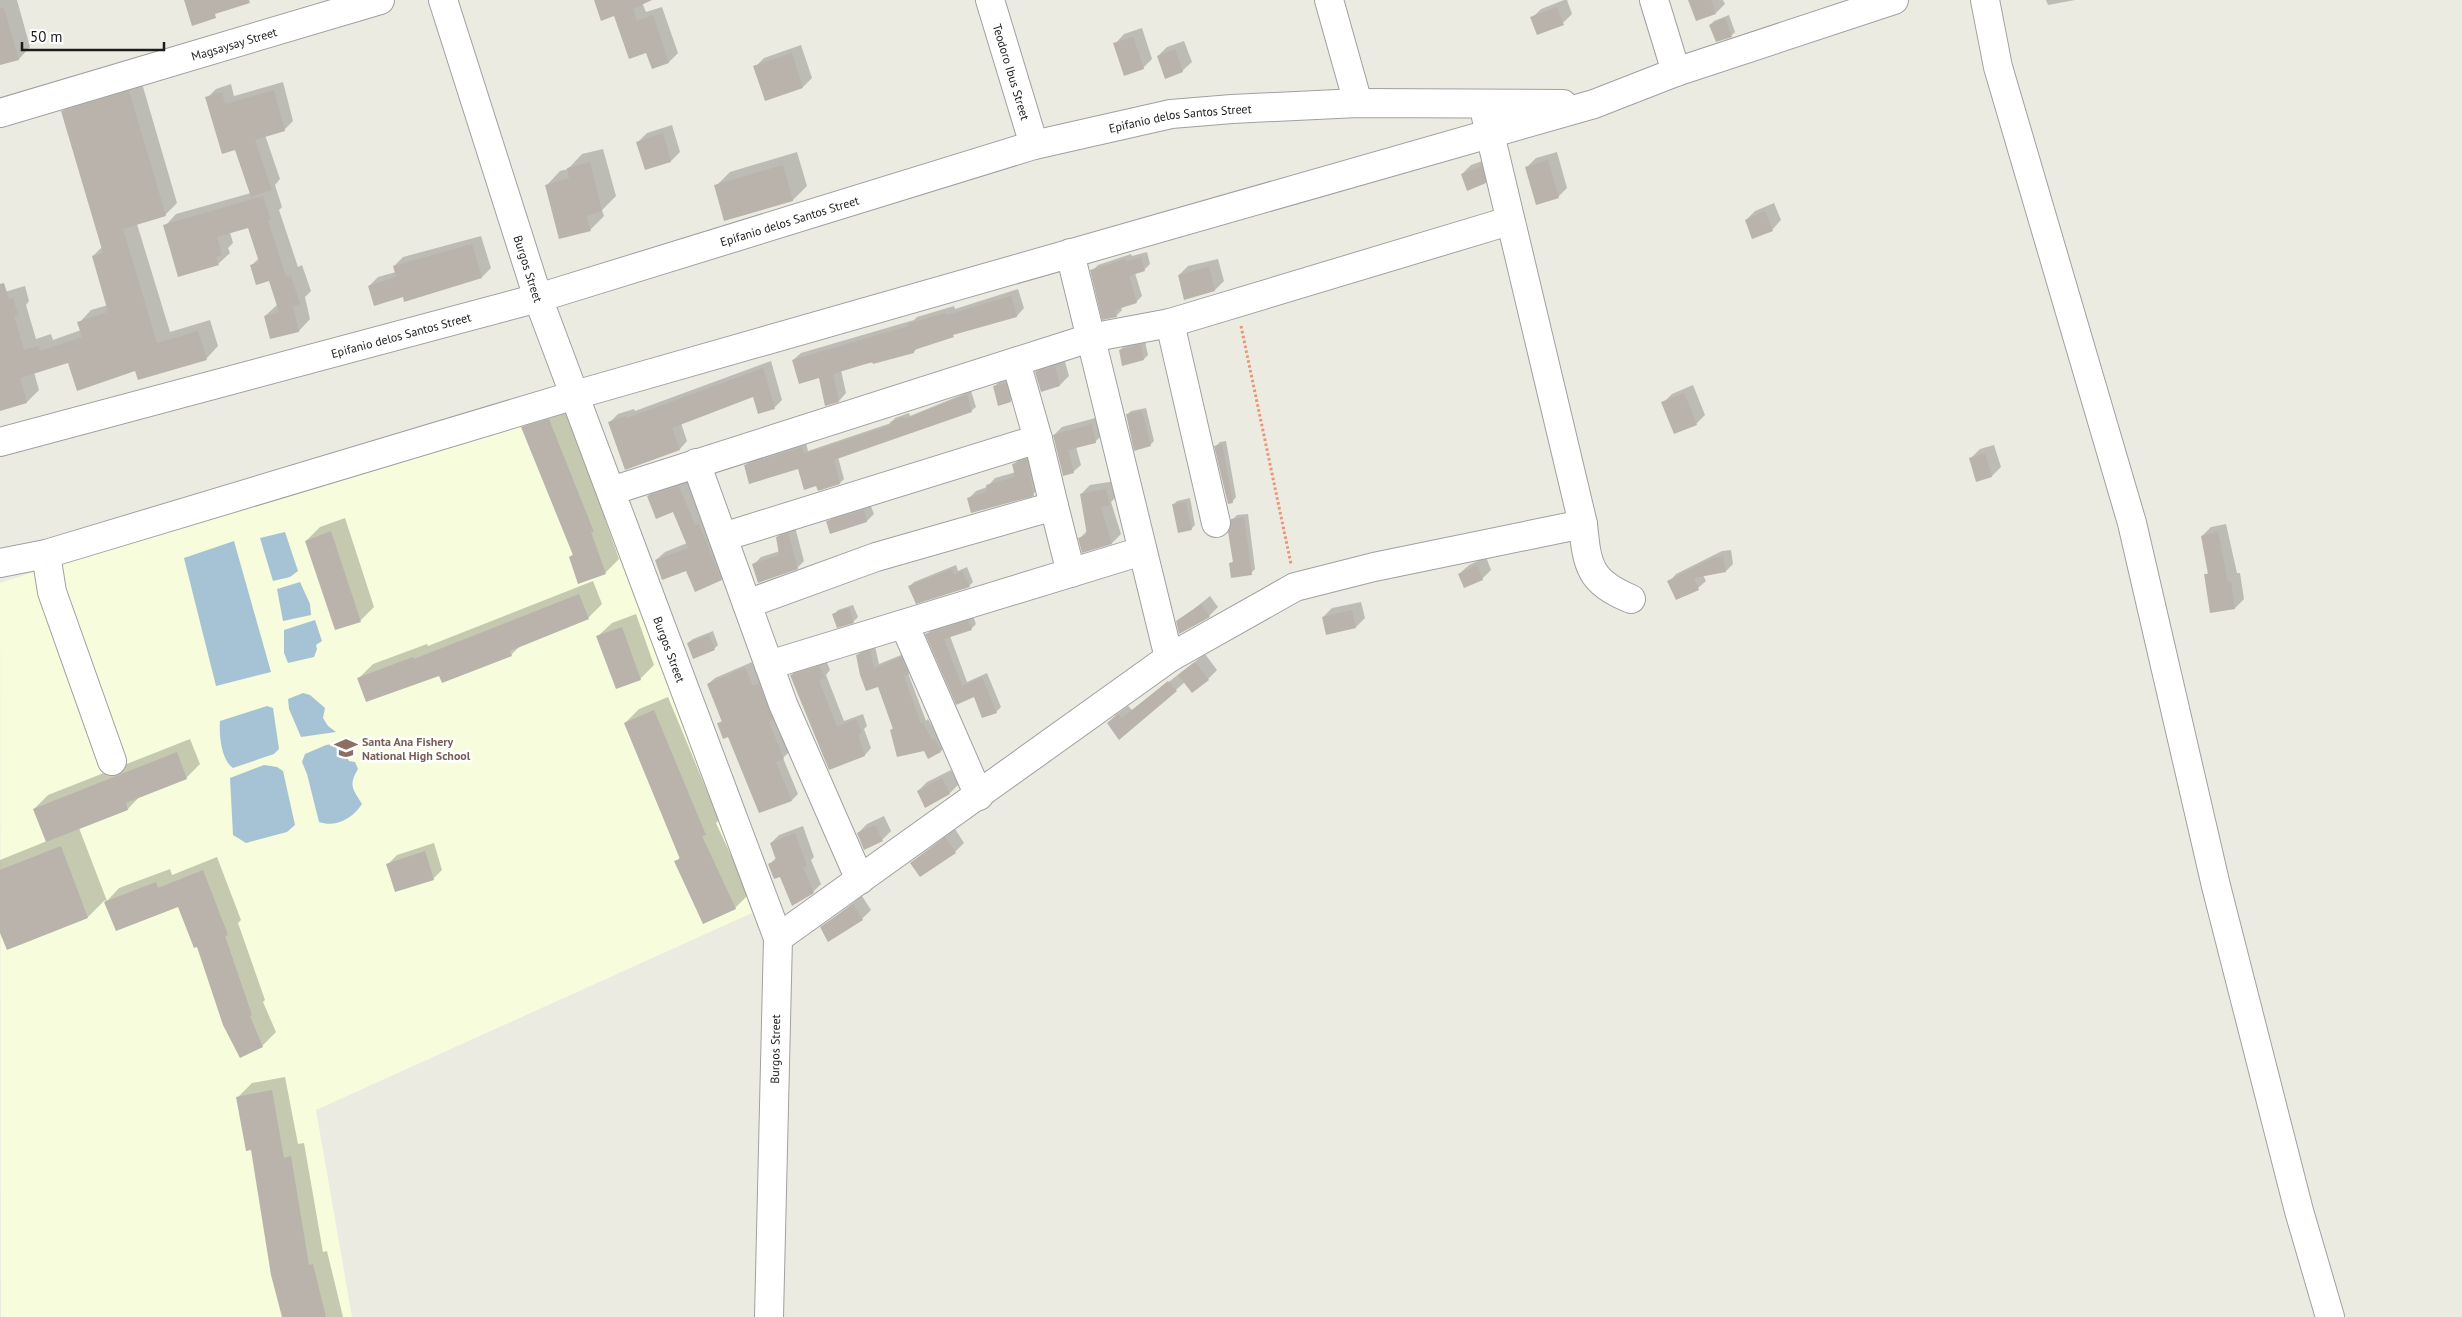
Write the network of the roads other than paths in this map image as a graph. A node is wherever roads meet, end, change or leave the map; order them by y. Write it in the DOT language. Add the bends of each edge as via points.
graph roads {
  1 [pos="380,0"];
  2 [pos="442,0"];
  3 [pos="990,0"];
  4 [pos="1329,0"];
  5 [pos="1654,0"];
  6 [pos="1894,0"];
  7 [pos="1985,0"];
  8 [pos="1676,72"];
  9 [pos="1358,103"];
  10 [pos="1484,103"];
  11 [pos="1594,104"];
  12 [pos="0,113"];
  13 [pos="1489,134"];
  14 [pos="1034,145"];
  15 [pos="1509,221"];
  16 [pos="1070,253"];
  17 [pos="538,298"];
  18 [pos="1170,323"];
  19 [pos="1090,338"];
  20 [pos="1016,362"];
  21 [pos="575,395"];
  22 [pos="1038,439"];
  23 [pos="0,442"];
  24 [pos="696,463"];
  25 [pos="611,491"];
  26 [pos="1054,506"];
  27 [pos="1216,522"];
  28 [pos="1583,524"];
  29 [pos="723,538"];
  30 [pos="1142,551"];
  31 [pos="46,554"];
  32 [pos="0,563"];
  33 [pos="1071,573"];
  34 [pos="1631,599"];
  35 [pos="747,604"];
  36 [pos="904,624"];
  37 [pos="1169,658"];
  38 [pos="769,665"];
  39 [pos="112,761"];
  40 [pos="979,796"];
  41 [pos="860,880"];
  42 [pos="778,938"];
  43 [pos="769,1317"];
  44 [pos="2330,1317"];
  1 -- 12 [label="street, Magsaysay Street"];
  2 -- 17 [label="street, Burgos Street"];
  3 -- 14 [label="street, Teodoro Ibus Street"];
  4 -- 9 [label="street"];
  5 -- 8 [label="street"];
  6 -- 8 [label="street"];
  7 -- 44 [label="street" via="1998,67 2132,523 2216,886 2299,1211"];
  8 -- 11 [label="street"];
  9 -- 10 [label="street, Epifanio delos Santos Street"];
  9 -- 14 [label="street, Epifanio delos Santos Street" via="1171,114"];
  10 -- 11 [label="street, Epifanio delos Santos Street"];
  10 -- 13 [label="street"];
  11 -- 13 [label="street"];
  13 -- 15 [label="street"];
  13 -- 16 [label="street"];
  14 -- 17 [label="street, Epifanio delos Santos Street"];
  15 -- 18 [label="street"];
  15 -- 28 [label="street"];
  16 -- 19 [label="street"];
  16 -- 21 [label="street"];
  17 -- 21 [label="street, Burgos Street"];
  17 -- 23 [label="street, Epifanio delos Santos Street"];
  18 -- 19 [label="street"];
  18 -- 27 [label="street"];
  19 -- 20 [label="street"];
  19 -- 30 [label="street"];
  20 -- 22 [label="street"];
  20 -- 24 [label="street"];
  21 -- 25 [label="street, Burgos Street"];
  21 -- 31 [label="street"];
  22 -- 26 [label="street"];
  22 -- 29 [label="street"];
  24 -- 25 [label="street"];
  24 -- 29 [label="street"];
  25 -- 42 [label="street, Burgos Street"];
  26 -- 33 [label="street"];
  26 -- 35 [label="street" via="876,558"];
  28 -- 34 [label="street" via="1592,572 1609,590"];
  28 -- 37 [label="street" via="1374,567 1295,588"];
  29 -- 35 [label="street"];
  30 -- 33 [label="street"];
  30 -- 37 [label="street"];
  31 -- 32 [label="street"];
  31 -- 39 [label="street" via="52,592"];
  33 -- 36 [label="street"];
  35 -- 38 [label="street"];
  36 -- 38 [label="street"];
  36 -- 40 [label="street"];
  37 -- 40 [label="street"];
  38 -- 41 [label="street"];
  40 -- 41 [label="street"];
  41 -- 42 [label="street"];
  42 -- 43 [label="street, Burgos Street"];
}
